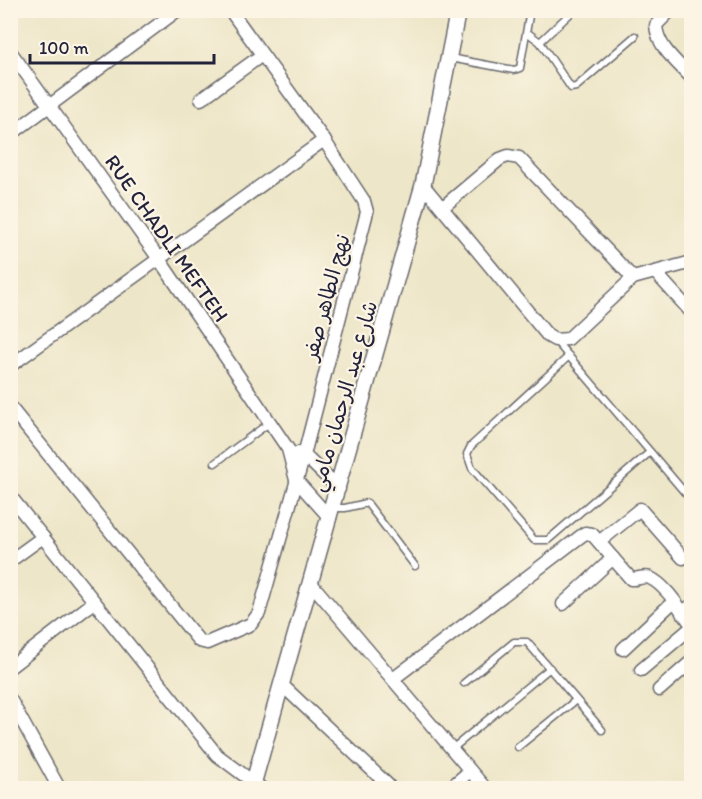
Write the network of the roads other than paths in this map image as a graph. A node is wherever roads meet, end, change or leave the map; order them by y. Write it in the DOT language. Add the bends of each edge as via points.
graph roads {
  1 [pos="178,10"];
  2 [pos="458,10"];
  3 [pos="530,10"];
  4 [pos="574,10"];
  5 [pos="671,10"];
  6 [pos="234,12"];
  7 [pos="528,33"];
  8 [pos="635,36"];
  9 [pos="540,42"];
  10 [pos="10,51"];
  11 [pos="262,55"];
  12 [pos="450,58"];
  13 [pos="692,78"];
  14 [pos="201,99"];
  15 [pos="50,105"];
  16 [pos="10,135"];
  17 [pos="324,140"];
  18 [pos="423,185"];
  19 [pos="443,207"];
  20 [pos="159,259"];
  21 [pos="692,262"];
  22 [pos="655,272"];
  23 [pos="633,278"];
  24 [pos="692,313"];
  25 [pos="555,340"];
  26 [pos="569,357"];
  27 [pos="10,366"];
  28 [pos="10,407"];
  29 [pos="270,422"];
  30 [pos="288,449"];
  31 [pos="650,452"];
  32 [pos="304,455"];
  33 [pos="215,463"];
  34 [pos="296,480"];
  35 [pos="339,489"];
  36 [pos="10,496"];
  37 [pos="692,501"];
  38 [pos="332,513"];
  39 [pos="43,537"];
  40 [pos="599,542"];
  41 [pos="613,558"];
  42 [pos="683,558"];
  43 [pos="10,561"];
  44 [pos="415,566"];
  45 [pos="310,582"];
  46 [pos="674,602"];
  47 [pos="93,603"];
  48 [pos="562,604"];
  49 [pos="687,609"];
  50 [pos="692,626"];
  51 [pos="623,649"];
  52 [pos="692,661"];
  53 [pos="10,667"];
  54 [pos="550,668"];
  55 [pos="640,670"];
  56 [pos="393,679"];
  57 [pos="464,683"];
  58 [pos="281,684"];
  59 [pos="659,690"];
  60 [pos="10,699"];
  61 [pos="576,700"];
  62 [pos="602,730"];
  63 [pos="518,747"];
  64 [pos="452,749"];
  65 [pos="470,771"];
  66 [pos="388,785"];
  67 [pos="256,786"];
  68 [pos="59,789"];
  69 [pos="450,789"];
  70 [pos="485,789"];
  1 -- 15 [label="street"];
  2 -- 12 [label="street, شارع عبد الرحمان مامي"];
  3 -- 7 [label="lane"];
  4 -- 9 [label="lane"];
  5 -- 13 [label="street" via="656,25 657,35"];
  6 -- 11 [label="street, نهج الطاهر صفر"];
  7 -- 9 [label="lane"];
  7 -- 12 [label="lane" via="520,68 514,70"];
  8 -- 9 [label="lane" via="571,88"];
  10 -- 15 [label="street, RUE CHADLI MEFTEH"];
  11 -- 14 [label="street"];
  11 -- 17 [label="street, نهج الطاهر صفر"];
  12 -- 18 [label="street, شارع عبد الرحمان مامي"];
  15 -- 16 [label="street"];
  15 -- 20 [label="street, RUE CHADLI MEFTEH"];
  17 -- 20 [label="street"];
  17 -- 32 [label="street, نهج الطاهر صفر" via="364,201 367,220"];
  18 -- 19 [label="street"];
  18 -- 35 [label="street, شارع عبد الرحمان مامي"];
  19 -- 23 [label="street" via="501,159 519,158"];
  19 -- 25 [label="street"];
  20 -- 27 [label="street"];
  20 -- 29 [label="street, RUE CHADLI MEFTEH"];
  21 -- 22 [label="street"];
  22 -- 23 [label="street"];
  22 -- 24 [label="street"];
  23 -- 25 [label="street" via="568,339"];
  25 -- 26 [label="lane"];
  26 -- 31 [label="lane"];
  26 -- 31 [label="lane" via="471,446 467,454 472,468 534,540 542,542"];
  28 -- 34 [label="street, نهج الطاهر صفر" via="199,641 207,643 251,624 259,613"];
  29 -- 30 [label="street, RUE CHADLI MEFTEH"];
  29 -- 33 [label="lane"];
  30 -- 32 [label="street"];
  30 -- 34 [label="street, RUE CHADLI MEFTEH"];
  31 -- 37 [label="lane"];
  32 -- 34 [label="street, نهج الطاهر صفر"];
  32 -- 35 [label="street"];
  34 -- 38 [label="street"];
  35 -- 38 [label="street, شارع عبد الرحمان مامي"];
  36 -- 39 [label="street"];
  38 -- 44 [label="lane" via="367,503"];
  38 -- 45 [label="street, شارع عبد الرحمان مامي"];
  39 -- 43 [label="street"];
  39 -- 47 [label="street"];
  40 -- 41 [label="street"];
  40 -- 42 [label="street" via="640,510"];
  40 -- 56 [label="street" via="591,534 580,534"];
  41 -- 46 [label="street" via="631,579 650,578"];
  41 -- 48 [label="street"];
  45 -- 56 [label="street"];
  45 -- 58 [label="street, شارع عبد الرحمان مامي"];
  46 -- 49 [label="street"];
  46 -- 51 [label="street"];
  47 -- 53 [label="street"];
  47 -- 67 [label="street" via="217,754"];
  49 -- 50 [label="street"];
  50 -- 55 [label="street"];
  52 -- 59 [label="street"];
  54 -- 57 [label="lane" via="527,642 520,640"];
  54 -- 61 [label="lane"];
  54 -- 64 [label="lane"];
  56 -- 64 [label="street"];
  58 -- 66 [label="street"];
  58 -- 67 [label="street, شارع عبد الرحمان مامي"];
  60 -- 68 [label="street"];
  61 -- 62 [label="lane"];
  61 -- 63 [label="lane"];
  64 -- 65 [label="street"];
  65 -- 69 [label="street"];
  65 -- 70 [label="street"];
}
